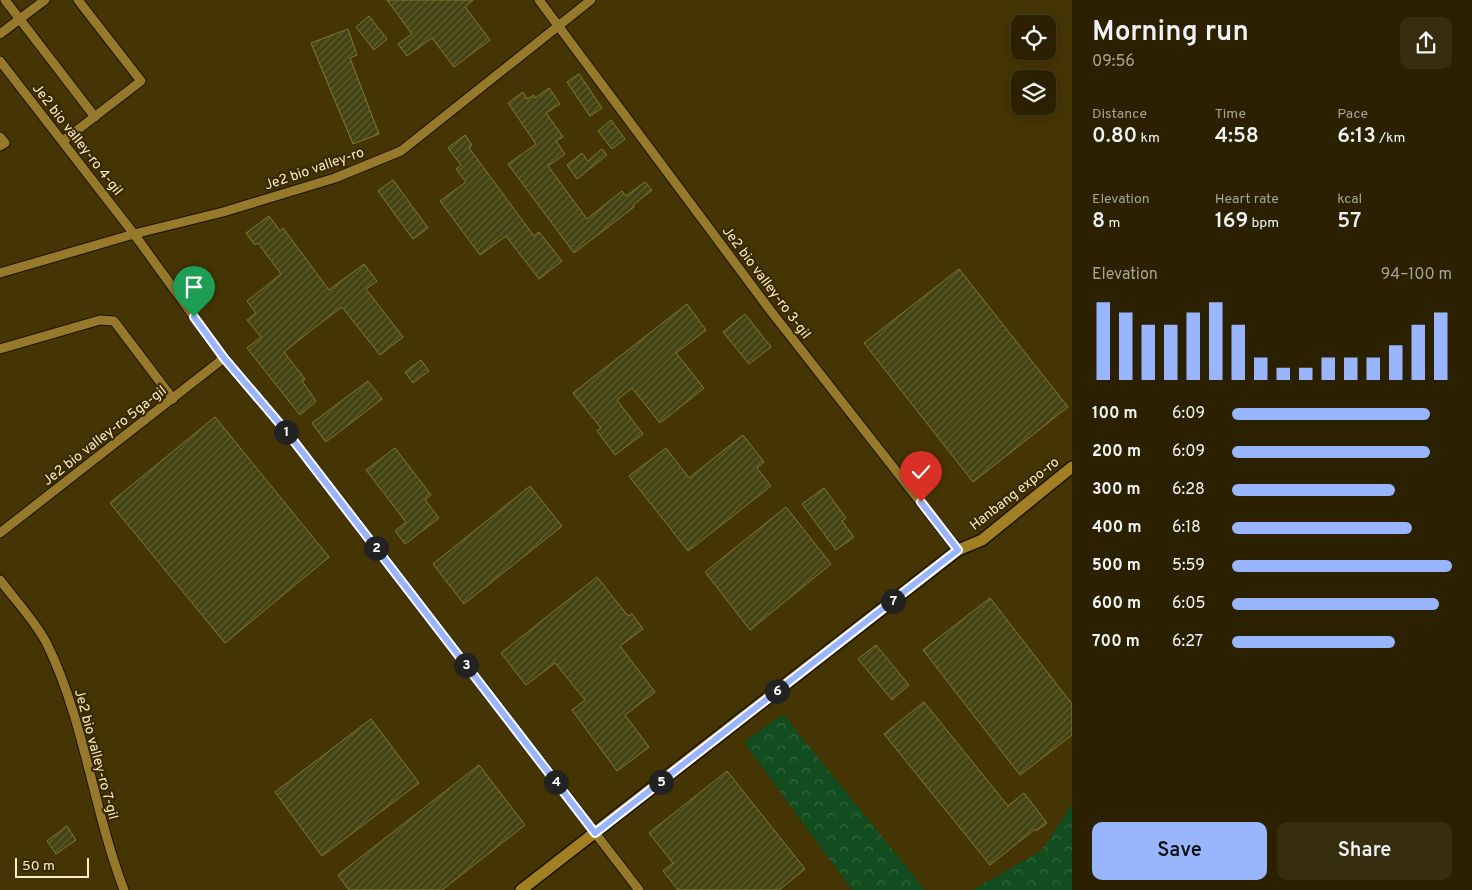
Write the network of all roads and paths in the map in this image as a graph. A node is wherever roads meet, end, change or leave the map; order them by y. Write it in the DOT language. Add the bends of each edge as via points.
graph roads {
  1 [pos="5,0"];
  2 [pos="44,0"];
  3 [pos="78,0"];
  4 [pos="539,0"];
  5 [pos="592,0"];
  6 [pos="20,19"];
  7 [pos="559,26"];
  8 [pos="0,34"];
  9 [pos="0,62"];
  10 [pos="95,117"];
  11 [pos="0,137"];
  12 [pos="63,141"];
  13 [pos="0,146"];
  14 [pos="134,234"];
  15 [pos="0,273"];
  16 [pos="0,349"];
  17 [pos="224,358"];
  18 [pos="173,398"];
  19 [pos="1072,467"];
  20 [pos="0,533"];
  21 [pos="958,550"];
  22 [pos="0,580"];
  23 [pos="595,833"];
  24 [pos="124,890"];
  25 [pos="521,890"];
  26 [pos="639,890"];
  1 -- 6 [label="street"];
  2 -- 6 [label="street"];
  3 -- 10 [label="street" via="142,81"];
  4 -- 7 [label="street, Je2 bio valley-ro 3-gil"];
  5 -- 7 [label="street, Je2 bio valley-ro"];
  6 -- 8 [label="street"];
  6 -- 10 [label="street"];
  7 -- 14 [label="street, Je2 bio valley-ro" via="401,152 335,178 223,212"];
  7 -- 21 [label="street, Je2 bio valley-ro 3-gil" via="770,310"];
  9 -- 12 [label="street, Je2 bio valley-ro 4-gil"];
  10 -- 12 [label="street"];
  11 -- 13 [label="street" via="5,143"];
  12 -- 14 [label="street, Je2 bio valley-ro 4-gil"];
  14 -- 15 [label="street, Je2 bio valley-ro"];
  14 -- 17 [label="street, Je2 bio valley-ro 4-gil"];
  16 -- 18 [label="street" via="100,320 114,320"];
  17 -- 18 [label="street, Je2 bio valley-ro 5ga-gil"];
  17 -- 23 [label="street, Je2 bio valley-ro 4-gil" via="286,431"];
  18 -- 20 [label="street, Je2 bio valley-ro 5ga-gil"];
  19 -- 21 [label="street, Hanbang expo-ro" via="982,540"];
  21 -- 23 [label="street, Hanbang expo-ro"];
  22 -- 24 [label="street, Je2 bio valley-ro 7-gil" via="46,642 70,700 108,846"];
  23 -- 25 [label="street, Hanbang expo-ro"];
  23 -- 26 [label="street, Je2 bio valley-ro 4-gil"];
}
